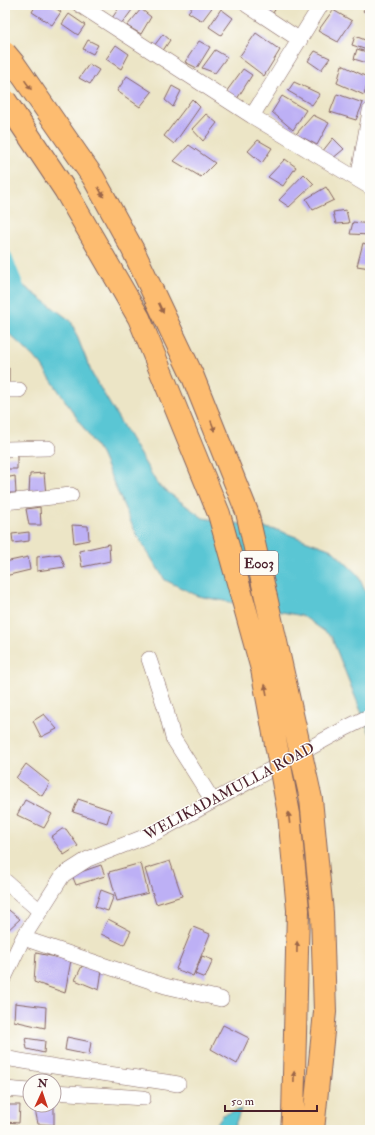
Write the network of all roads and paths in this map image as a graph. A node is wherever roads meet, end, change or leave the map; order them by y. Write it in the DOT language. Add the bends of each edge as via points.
graph roads {
  1 [pos="80,5"];
  2 [pos="247,5"];
  3 [pos="321,5"];
  4 [pos="300,40"];
  5 [pos="5,53"];
  6 [pos="5,100"];
  7 [pos="370,111"];
  8 [pos="252,116"];
  9 [pos="364,183"];
  10 [pos="48,448"];
  11 [pos="5,449"];
  12 [pos="71,495"];
  13 [pos="5,502"];
  14 [pos="149,659"];
  15 [pos="370,716"];
  16 [pos="212,801"];
  17 [pos="5,881"];
  18 [pos="40,911"];
  19 [pos="15,944"];
  20 [pos="5,976"];
  21 [pos="220,999"];
  22 [pos="5,1058"];
  23 [pos="178,1084"];
  24 [pos="5,1089"];
  25 [pos="22,1090"];
  26 [pos="62,1093"];
  27 [pos="143,1098"];
  28 [pos="292,1130"];
  29 [pos="313,1130"];
  1 -- 8 [label="street"];
  2 -- 4 [label="street"];
  3 -- 4 [label="street"];
  4 -- 8 [label="street"];
  5 -- 29 [label="highway, E003, one-way, bridge" via="93,177 134,250 194,377 247,512 311,799 322,913 325,1012"];
  28 -- 6 [label="highway, E003, one-way, bridge" via="298,910 289,814 262,668 221,521 139,318 65,190"];
  7 -- 9 [label="street"];
  8 -- 9 [label="street"];
  10 -- 11 [label="street"];
  12 -- 13 [label="street"];
  14 -- 16 [label="street" via="173,738"];
  15 -- 16 [label="street, WELIKADAMULLA ROAD"];
  16 -- 18 [label="street, WELIKADAMULLA ROAD" via="157,832 88,859 64,875"];
  17 -- 18 [label="street"];
  18 -- 19 [label="street, WELIKADAMULLA ROAD"];
  19 -- 20 [label="street, WELIKADAMULLA ROAD"];
  19 -- 21 [label="street"];
  22 -- 23 [label="street"];
  24 -- 25 [label="street"];
  26 -- 27 [label="street"];
}
